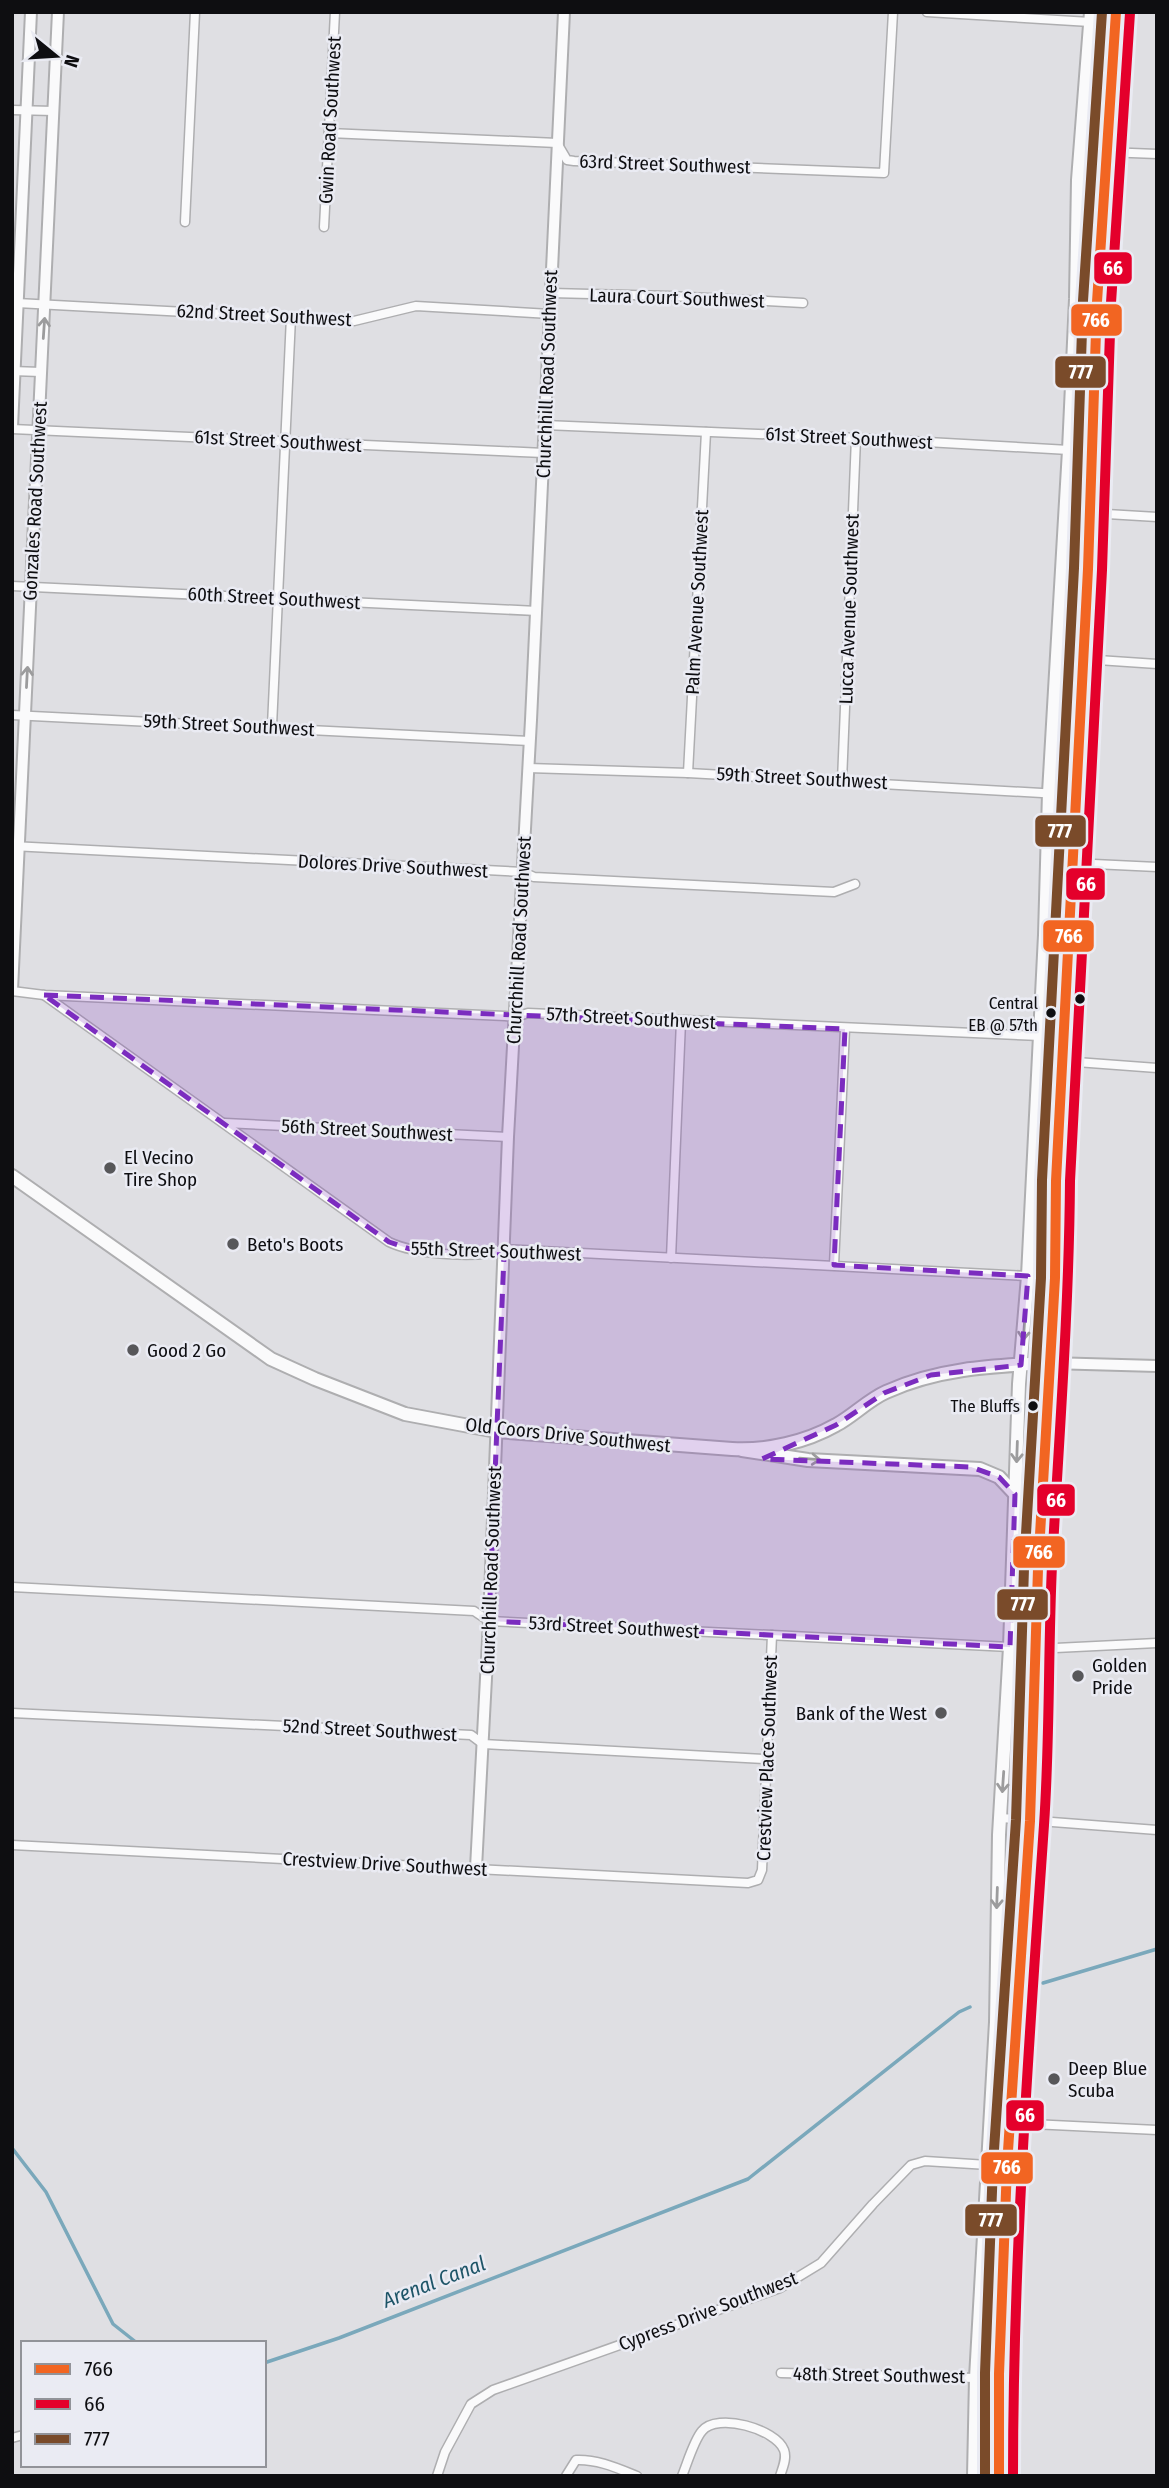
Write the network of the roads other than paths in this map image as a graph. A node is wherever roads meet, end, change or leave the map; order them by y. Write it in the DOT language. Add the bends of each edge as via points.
graph roads {
  1 [pos="31,12"];
  2 [pos="58,12"];
  3 [pos="195,12"];
  4 [pos="335,12"];
  5 [pos="564,12"];
  6 [pos="893,12"];
  7 [pos="927,12"];
  8 [pos="1116,12"];
  9 [pos="1091,17"];
  10 [pos="12,110"];
  11 [pos="26,111"];
  12 [pos="54,111"];
  13 [pos="329,133"];
  14 [pos="557,143"];
  15 [pos="1081,151"];
  16 [pos="1108,152"];
  17 [pos="1157,154"];
  18 [pos="185,222"];
  19 [pos="324,227"];
  20 [pos="551,293"];
  21 [pos="17,303"];
  22 [pos="803,303"];
  23 [pos="45,304"];
  24 [pos="550,314"];
  25 [pos="291,317"];
  26 [pos="13,371"];
  27 [pos="41,372"];
  28 [pos="545,425"];
  29 [pos="12,428"];
  30 [pos="38,430"];
  31 [pos="706,432"];
  32 [pos="856,438"];
  33 [pos="285,441"];
  34 [pos="1069,450"];
  35 [pos="544,453"];
  36 [pos="1090,513"];
  37 [pos="1157,517"];
  38 [pos="12,586"];
  39 [pos="31,587"];
  40 [pos="278,599"];
  41 [pos="537,611"];
  42 [pos="1083,659"];
  43 [pos="1157,664"];
  44 [pos="12,715"];
  45 [pos="25,715"];
  46 [pos="272,726"];
  47 [pos="530,741"];
  48 [pos="528,768"];
  49 [pos="688,772"];
  50 [pos="842,781"];
  51 [pos="1049,793"];
  52 [pos="1076,795"];
  53 [pos="17,823"];
  54 [pos="16,846"];
  55 [pos="1073,863"];
  56 [pos="1157,867"];
  57 [pos="523,872"];
  58 [pos="855,884"];
  59 [pos="12,990"];
  60 [pos="44,995"];
  61 [pos="516,1017"];
  62 [pos="681,1021"];
  63 [pos="845,1029"];
  64 [pos="1040,1036"];
  65 [pos="1063,1061"];
  66 [pos="1157,1068"];
  67 [pos="225,1123"];
  68 [pos="509,1137"];
  69 [pos="12,1175"];
  70 [pos="504,1249"];
  71 [pos="671,1258"];
  72 [pos="834,1265"];
  73 [pos="1028,1276"];
  74 [pos="1050,1363"];
  75 [pos="1021,1364"];
  76 [pos="1157,1366"];
  77 [pos="496,1431"];
  78 [pos="742,1450"];
  79 [pos="1015,1494"];
  80 [pos="12,1587"];
  81 [pos="489,1621"];
  82 [pos="772,1635"];
  83 [pos="1157,1643"];
  84 [pos="1010,1647"];
  85 [pos="1035,1648"];
  86 [pos="12,1713"];
  87 [pos="483,1744"];
  88 [pos="766,1759"];
  89 [pos="1000,1818"];
  90 [pos="1030,1821"];
  91 [pos="1157,1830"];
  92 [pos="12,1845"];
  93 [pos="476,1868"];
  94 [pos="758,1880"];
  95 [pos="1010,2123"];
  96 [pos="1157,2130"];
  97 [pos="988,2165"];
  98 [pos="781,2373"];
  99 [pos="976,2378"];
  100 [pos="437,2476"];
  101 [pos="566,2476"];
  102 [pos="637,2476"];
  103 [pos="681,2476"];
  104 [pos="780,2476"];
  105 [pos="974,2476"];
  106 [pos="999,2476"];
  1 -- 11 [label="street, Gonzales Road Southwest"];
  2 -- 12 [label="street, Gonzales Road Southwest"];
  3 -- 18 [label="street"];
  4 -- 13 [label="street, Gwin Road Southwest"];
  5 -- 14 [label="street, Churchhill Road Southwest"];
  6 -- 14 [label="street, 63rd Street Southwest" via="884,173 574,161 567,160"];
  7 -- 9 [label="street"];
  8 -- 16 [label="main road"];
  9 -- 15 [label="main road"];
  10 -- 11 [label="street"];
  11 -- 12 [label="street"];
  11 -- 21 [label="street, Gonzales Road Southwest"];
  12 -- 23 [label="street, Gonzales Road Southwest"];
  13 -- 14 [label="street, 63rd Street Southwest"];
  13 -- 19 [label="street, Gwin Road Southwest"];
  14 -- 20 [label="street, Churchhill Road Southwest"];
  15 -- 16 [label="street"];
  15 -- 34 [label="main road"];
  16 -- 17 [label="street"];
  16 -- 36 [label="main road" via="1097,302"];
  20 -- 22 [label="street, Laura Court Southwest"];
  20 -- 24 [label="street, Churchhill Road Southwest"];
  21 -- 23 [label="street, 62nd Street Southwest"];
  21 -- 26 [label="street, Gonzales Road Southwest"];
  23 -- 25 [label="street, 62nd Street Southwest"];
  27 -- 23 [label="street, Gonzales Road Southwest, one-way"];
  24 -- 25 [label="street, 62nd Street Southwest" via="416,306 354,321"];
  24 -- 28 [label="street, Churchhill Road Southwest"];
  25 -- 33 [label="street"];
  26 -- 27 [label="street"];
  26 -- 29 [label="street, Gonzales Road Southwest"];
  27 -- 30 [label="street, Gonzales Road Southwest"];
  28 -- 31 [label="street, 61st Street Southwest"];
  28 -- 35 [label="street, Churchhill Road Southwest"];
  29 -- 30 [label="street, 61st Street Southwest"];
  30 -- 33 [label="street, 61st Street Southwest"];
  30 -- 39 [label="street, Gonzales Road Southwest"];
  31 -- 32 [label="street, 61st Street Southwest"];
  31 -- 49 [label="street, Palm Avenue Southwest"];
  32 -- 34 [label="street, 61st Street Southwest"];
  32 -- 50 [label="street, Lucca Avenue Southwest"];
  33 -- 35 [label="street, 61st Street Southwest"];
  33 -- 40 [label="street"];
  34 -- 51 [label="main road"];
  35 -- 41 [label="street, Churchhill Road Southwest"];
  36 -- 37 [label="street"];
  36 -- 42 [label="main road"];
  38 -- 39 [label="street, 60th Street Southwest"];
  39 -- 40 [label="street, 60th Street Southwest"];
  45 -- 39 [label="street, Gonzales Road Southwest, one-way"];
  40 -- 41 [label="street, 60th Street Southwest"];
  40 -- 46 [label="street"];
  41 -- 47 [label="street, Churchhill Road Southwest"];
  42 -- 43 [label="street"];
  42 -- 52 [label="main road"];
  44 -- 45 [label="street, 59th Street Southwest"];
  45 -- 46 [label="street, 59th Street Southwest"];
  45 -- 53 [label="street, Gonzales Road Southwest"];
  46 -- 47 [label="street, 59th Street Southwest"];
  47 -- 48 [label="street, Churchhill Road Southwest"];
  48 -- 49 [label="street, 59th Street Southwest"];
  48 -- 57 [label="street, Churchhill Road Southwest"];
  49 -- 50 [label="street, 59th Street Southwest"];
  50 -- 51 [label="street, 59th Street Southwest"];
  51 -- 52 [label="street, 59th Street Southwest"];
  51 -- 64 [label="main road"];
  52 -- 55 [label="main road"];
  53 -- 54 [label="street, Gonzales Road Southwest"];
  54 -- 57 [label="street, Dolores Drive Southwest"];
  54 -- 59 [label="street, Gonzales Road Southwest"];
  55 -- 56 [label="street"];
  55 -- 65 [label="main road"];
  57 -- 58 [label="street, Dolores Drive Southwest" via="534,877 834,892"];
  57 -- 61 [label="street, Churchhill Road Southwest"];
  59 -- 60 [label="street, 57th Street Southwest"];
  60 -- 61 [label="street, 57th Street Southwest"];
  60 -- 67 [label="street, 55th Street Southwest"];
  61 -- 62 [label="street, 57th Street Southwest" via="528,1013"];
  61 -- 68 [label="street, Churchhill Road Southwest"];
  62 -- 63 [label="street, 57th Street Southwest"];
  62 -- 71 [label="street"];
  63 -- 64 [label="street, 57th Street Southwest"];
  63 -- 72 [label="street"];
  64 -- 73 [label="main road"];
  65 -- 66 [label="street"];
  65 -- 74 [label="main road"];
  67 -- 68 [label="street, 56th Street Southwest"];
  67 -- 70 [label="street, 55th Street Southwest" via="402,1248 491,1255"];
  68 -- 70 [label="street, Churchhill Road Southwest"];
  69 -- 77 [label="main road, Old Coors Drive Southwest" via="271,1359 405,1414"];
  70 -- 71 [label="street, 55th Street Southwest"];
  70 -- 77 [label="street, Churchhill Road Southwest"];
  71 -- 72 [label="street, 55th Street Southwest"];
  72 -- 73 [label="street, 55th Street Southwest"];
  73 -- 75 [label="main road, one-way"];
  74 -- 75 [label="main road, Old Coors Drive Southwest"];
  74 -- 76 [label="street"];
  74 -- 85 [label="main road"];
  75 -- 78 [label="main road, Old Coors Drive Southwest" via="931,1375 884,1392 836,1425 804,1440"];
  75 -- 79 [label="main road, one-way"];
  77 -- 78 [label="main road, Old Coors Drive Southwest"];
  77 -- 81 [label="street, Churchhill Road Southwest"];
  78 -- 79 [label="main road, one-way" via="808,1460 980,1469 999,1477"];
  79 -- 84 [label="main road"];
  80 -- 81 [label="street, 53rd Street Southwest" via="474,1611"];
  81 -- 82 [label="street, 53rd Street Southwest"];
  81 -- 87 [label="street, Churchhill Road Southwest"];
  82 -- 84 [label="street, 53rd Street Southwest"];
  82 -- 88 [label="street, Crestview Place Southwest"];
  83 -- 85 [label="street"];
  84 -- 89 [label="main road, one-way"];
  85 -- 90 [label="main road"];
  86 -- 87 [label="street, 52nd Street Southwest" via="471,1735"];
  87 -- 88 [label="street, 52nd Street Southwest"];
  87 -- 93 [label="street, Churchhill Road Southwest"];
  88 -- 94 [label="street, Crestview Place Southwest"];
  89 -- 90 [label="street"];
  89 -- 97 [label="main road, one-way"];
  90 -- 91 [label="street"];
  90 -- 95 [label="main road"];
  92 -- 93 [label="street, Crestview Drive Southwest"];
  93 -- 94 [label="street, Crestview Drive Southwest"];
  95 -- 96 [label="street"];
  95 -- 106 [label="main road"];
  97 -- 99 [label="main road"];
  97 -- 100 [label="street, Cypress Drive Southwest" via="925,2161 911,2165 821,2263 799,2278 493,2390 471,2404"];
  98 -- 99 [label="street, 48th Street Southwest"];
  99 -- 105 [label="main road"];
  101 -- 102 [label="street" via="576,2460 585,2459"];
  103 -- 104 [label="street" via="702,2431 723,2423 745,2424 778,2440 785,2451"];
}
